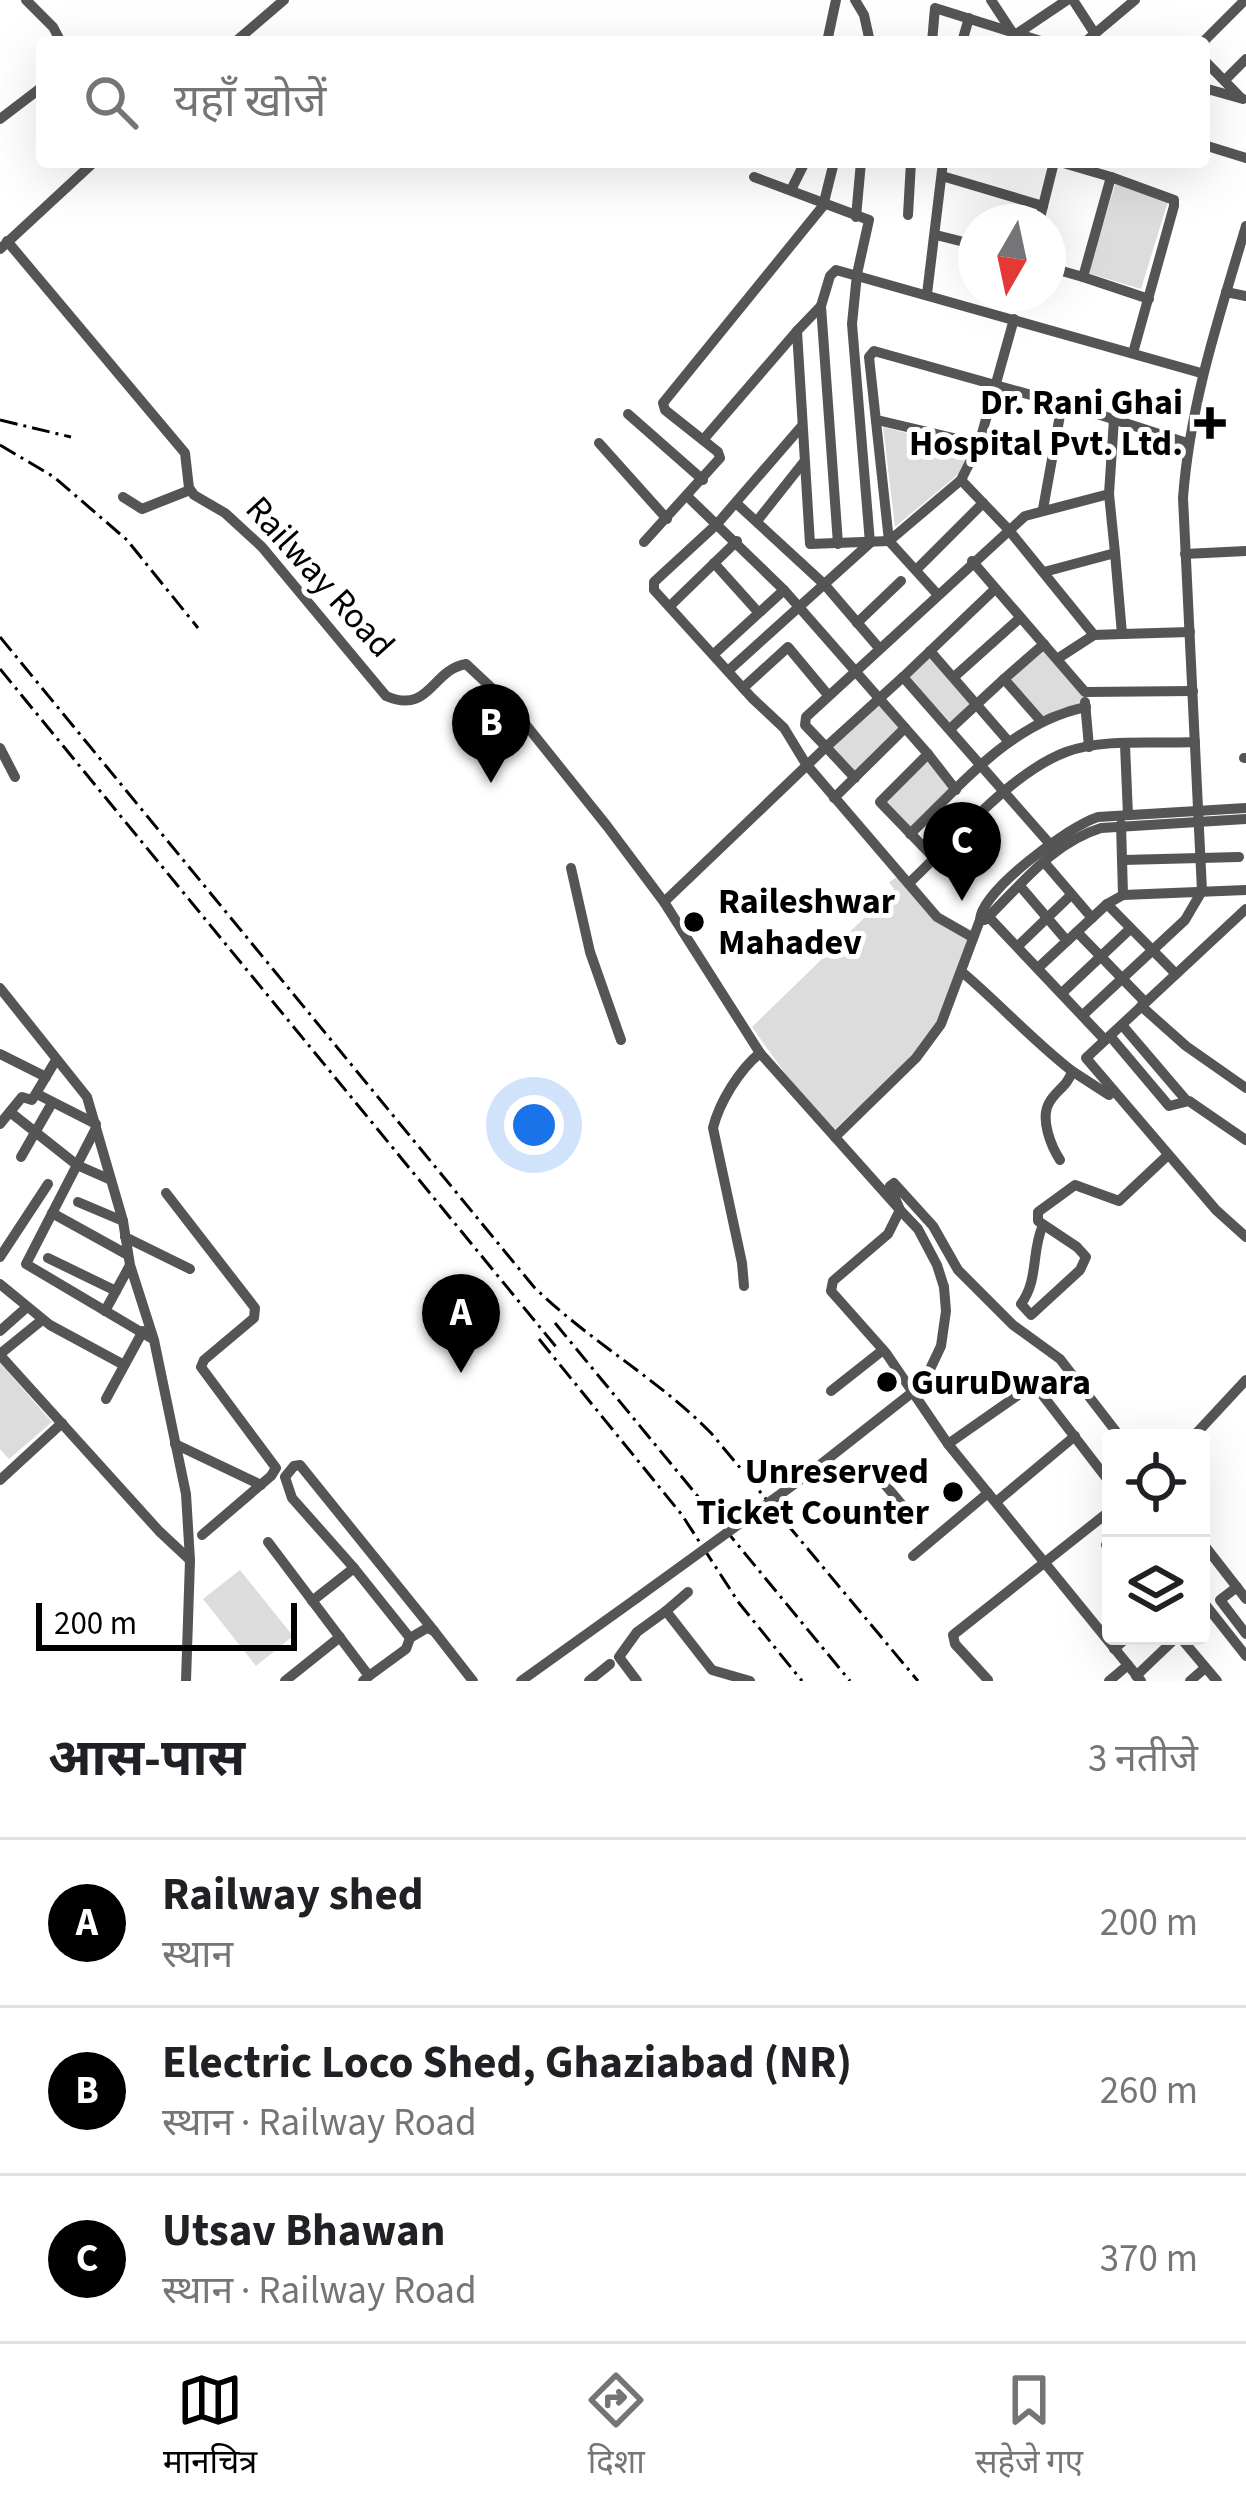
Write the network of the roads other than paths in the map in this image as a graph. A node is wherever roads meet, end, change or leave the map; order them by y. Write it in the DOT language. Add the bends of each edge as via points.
graph roads {
  1 [pos="26,0"];
  2 [pos="284,0"];
  3 [pos="836,0"];
  4 [pos="855,0"];
  5 [pos="992,0"];
  6 [pos="1070,0"];
  7 [pos="1135,0"];
  8 [pos="1245,0"];
  9 [pos="969,18"];
  10 [pos="991,25"];
  11 [pos="1015,35"];
  12 [pos="58,36"];
  13 [pos="242,36"];
  14 [pos="828,36"];
  15 [pos="869,36"];
  16 [pos="933,36"];
  17 [pos="964,36"];
  18 [pos="988,36"];
  19 [pos="1089,36"];
  20 [pos="1092,36"];
  21 [pos="1209,36"];
  22 [pos="1246,58"];
  23 [pos="1210,65"];
  24 [pos="1226,79"];
  25 [pos="1210,90"];
  26 [pos="36,92"];
  27 [pos="1244,99"];
  28 [pos="0,119"];
  29 [pos="1210,148"];
  30 [pos="1246,158"];
  31 [pos="87,168"];
  32 [pos="802,168"];
  33 [pos="832,168"];
  34 [pos="860,168"];
  35 [pos="911,168"];
  36 [pos="943,168"];
  37 [pos="1055,168"];
  38 [pos="1079,168"];
  39 [pos="942,176"];
  40 [pos="754,177"];
  41 [pos="1111,177"];
  42 [pos="792,188"];
  43 [pos="1036,204"];
  44 [pos="1044,204"];
  45 [pos="823,206"];
  46 [pos="908,215"];
  47 [pos="856,217"];
  48 [pos="1246,226"];
  49 [pos="936,235"];
  50 [pos="958,240"];
  51 [pos="4,245"];
  52 [pos="1066,273"];
  53 [pos="857,274"];
  54 [pos="1083,278"];
  55 [pos="1226,292"];
  56 [pos="927,294"];
  57 [pos="1246,296"];
  58 [pos="1149,299"];
  59 [pos="821,306"];
  60 [pos="1014,319"];
  61 [pos="797,331"];
  62 [pos="1133,353"];
  63 [pos="1201,373"];
  64 [pos="997,385"];
  65 [pos="1062,404"];
  66 [pos="628,414"];
  67 [pos="1114,419"];
  68 [pos="877,420"];
  69 [pos="801,427"];
  70 [pos="703,440"];
  71 [pos="598,443"];
  72 [pos="1187,443"];
  73 [pos="979,444"];
  74 [pos="803,464"];
  75 [pos="704,480"];
  76 [pos="961,480"];
  77 [pos="190,490"];
  78 [pos="1109,494"];
  79 [pos="688,496"];
  80 [pos="123,497"];
  81 [pos="736,502"];
  82 [pos="983,503"];
  83 [pos="1043,509"];
  84 [pos="667,519"];
  85 [pos="757,521"];
  86 [pos="717,524"];
  87 [pos="1008,529"];
  88 [pos="737,541"];
  89 [pos="889,541"];
  90 [pos="644,542"];
  91 [pos="870,543"];
  92 [pos="838,544"];
  93 [pos="1246,551"];
  94 [pos="1115,553"];
  95 [pos="1186,554"];
  96 [pos="972,561"];
  97 [pos="714,563"];
  98 [pos="916,570"];
  99 [pos="1044,572"];
  100 [pos="902,581"];
  101 [pos="825,585"];
  102 [pos="995,589"];
  103 [pos="784,590"];
  104 [pos="938,595"];
  105 [pos="670,606"];
  106 [pos="800,608"];
  107 [pos="758,613"];
  108 [pos="1020,618"];
  109 [pos="857,622"];
  110 [pos="773,632"];
  111 [pos="1190,632"];
  112 [pos="1122,634"];
  113 [pos="1094,635"];
  114 [pos="1044,644"];
  115 [pos="788,647"];
  116 [pos="879,649"];
  117 [pos="930,651"];
  118 [pos="714,654"];
  119 [pos="1057,659"];
  120 [pos="856,669"];
  121 [pos="728,671"];
  122 [pos="903,677"];
  123 [pos="954,677"];
  124 [pos="1004,679"];
  125 [pos="743,688"];
  126 [pos="1193,691"];
  127 [pos="1084,692"];
  128 [pos="828,695"];
  129 [pos="879,697"];
  130 [pos="977,703"];
  131 [pos="1086,707"];
  132 [pos="1040,720"];
  133 [pos="905,728"];
  134 [pos="950,729"];
  135 [pos="1009,742"];
  136 [pos="1195,742"];
  137 [pos="1125,746"];
  138 [pos="826,747"];
  139 [pos="1089,747"];
  140 [pos="0,748"];
  141 [pos="928,754"];
  142 [pos="806,764"];
  143 [pos="982,766"];
  144 [pos="15,777"];
  145 [pos="855,778"];
  146 [pos="956,790"];
  147 [pos="1005,792"];
  148 [pos="834,798"];
  149 [pos="1246,808"];
  150 [pos="1200,817"];
  151 [pos="1123,819"];
  152 [pos="1246,819"];
  153 [pos="910,834"];
  154 [pos="1052,847"];
  155 [pos="1239,857"];
  156 [pos="934,859"];
  157 [pos="1202,859"];
  158 [pos="1123,860"];
  159 [pos="1044,862"];
  160 [pos="571,868"];
  161 [pos="909,883"];
  162 [pos="1020,886"];
  163 [pos="1246,890"];
  164 [pos="1202,891"];
  165 [pos="1124,895"];
  166 [pos="1071,896"];
  167 [pos="664,902"];
  168 [pos="1107,904"];
  169 [pos="1246,909"];
  170 [pos="982,915"];
  171 [pos="1047,918"];
  172 [pos="1092,918"];
  173 [pos="1130,929"];
  174 [pos="1072,936"];
  175 [pos="972,937"];
  176 [pos="1018,946"];
  177 [pos="1152,952"];
  178 [pos="1101,956"];
  179 [pos="1039,968"];
  180 [pos="962,972"];
  181 [pos="1175,974"];
  182 [pos="1123,979"];
  183 [pos="0,988"];
  184 [pos="1062,993"];
  185 [pos="1143,1005"];
  186 [pos="1082,1016"];
  187 [pos="1122,1024"];
  188 [pos="1107,1038"];
  189 [pos="621,1040"];
  190 [pos="760,1053"];
  191 [pos="0,1054"];
  192 [pos="56,1060"];
  193 [pos="1072,1071"];
  194 [pos="46,1077"];
  195 [pos="1246,1088"];
  196 [pos="37,1094"];
  197 [pos="0,1095"];
  198 [pos="1186,1100"];
  199 [pos="52,1102"];
  200 [pos="13,1107"];
  201 [pos="0,1124"];
  202 [pos="96,1125"];
  203 [pos="33,1130"];
  204 [pos="835,1137"];
  205 [pos="1246,1140"];
  206 [pos="1157,1142"];
  207 [pos="21,1156"];
  208 [pos="1168,1156"];
  209 [pos="1060,1160"];
  210 [pos="77,1166"];
  211 [pos="112,1180"];
  212 [pos="48,1184"];
  213 [pos="166,1193"];
  214 [pos="78,1202"];
  215 [pos="52,1213"];
  216 [pos="903,1213"];
  217 [pos="123,1221"];
  218 [pos="1043,1225"];
  219 [pos="125,1237"];
  220 [pos="1246,1237"];
  221 [pos="0,1257"];
  222 [pos="48,1258"];
  223 [pos="129,1260"];
  224 [pos="190,1269"];
  225 [pos="744,1286"];
  226 [pos="1,1287"];
  227 [pos="116,1291"];
  228 [pos="27,1307"];
  229 [pos="105,1311"];
  230 [pos="42,1320"];
  231 [pos="0,1331"];
  232 [pos="143,1331"];
  233 [pos="154,1340"];
  234 [pos="883,1350"];
  235 [pos="0,1355"];
  236 [pos="124,1365"];
  237 [pos="1246,1380"];
  238 [pos="831,1391"];
  239 [pos="106,1399"];
  240 [pos="62,1423"];
  241 [pos="1114,1429"];
  242 [pos="1200,1429"];
  243 [pos="1075,1436"];
  244 [pos="175,1444"];
  245 [pos="947,1444"];
  246 [pos="1102,1472"];
  247 [pos="2,1474"];
  248 [pos="887,1482"];
  249 [pos="261,1484"];
  250 [pos="992,1497"];
  251 [pos="1102,1517"];
  252 [pos="921,1523"];
  253 [pos="202,1535"];
  254 [pos="268,1542"];
  255 [pos="1210,1553"];
  256 [pos="913,1556"];
  257 [pos="190,1560"];
  258 [pos="1044,1562"];
  259 [pos="354,1568"];
  260 [pos="1237,1588"];
  261 [pos="688,1592"];
  262 [pos="1246,1599"];
  263 [pos="312,1600"];
  264 [pos="1210,1606"];
  265 [pos="1210,1608"];
  266 [pos="1210,1610"];
  267 [pos="666,1611"];
  268 [pos="434,1631"];
  269 [pos="1246,1634"];
  270 [pos="340,1637"];
  271 [pos="410,1638"];
  272 [pos="1119,1645"];
  273 [pos="1169,1645"];
  274 [pos="1187,1645"];
  275 [pos="1114,1649"];
  276 [pos="1246,1656"];
  277 [pos="610,1664"];
  278 [pos="1205,1667"];
  279 [pos="1135,1674"];
  280 [pos="366,1678"];
  281 [pos="988,1680"];
  282 [pos="187,1681"];
  283 [pos="285,1681"];
  284 [pos="473,1681"];
  285 [pos="520,1681"];
  286 [pos="590,1681"];
  287 [pos="637,1681"];
  288 [pos="750,1681"];
  289 [pos="1109,1681"];
  290 [pos="1190,1681"];
  291 [pos="1216,1681"];
  1 -- 12 [label="street"];
  2 -- 13 [label="street"];
  3 -- 14 [label="street"];
  4 -- 15 [label="street"];
  5 -- 11 [label="street"];
  6 -- 11 [label="street"];
  6 -- 19 [label="street"];
  7 -- 20 [label="street"];
  8 -- 21 [label="street"];
  9 -- 10 [label="street"];
  9 -- 16 [label="street" via="935,8"];
  9 -- 17 [label="street"];
  10 -- 11 [label="street"];
  10 -- 18 [label="street"];
  22 -- 24 [label="street"];
  23 -- 24 [label="street"];
  24 -- 27 [label="street"];
  25 -- 27 [label="street"];
  26 -- 28 [label="street"];
  29 -- 30 [label="street"];
  31 -- 51 [label="street"];
  32 -- 42 [label="street"];
  33 -- 45 [label="street"];
  34 -- 47 [label="street"];
  35 -- 46 [label="street"];
  36 -- 39 [label="street"];
  37 -- 44 [label="street"];
  38 -- 41 [label="street"];
  39 -- 43 [label="street"];
  39 -- 49 [label="street"];
  40 -- 42 [label="street"];
  41 -- 54 [label="street"];
  41 -- 58 [label="street" via="1174,200"];
  42 -- 45 [label="street"];
  45 -- 47 [label="street"];
  45 -- 70 [label="street" via="663,403"];
  47 -- 53 [label="street" via="869,220"];
  48 -- 55 [label="street"];
  49 -- 50 [label="street"];
  49 -- 56 [label="street"];
  51 -- 77 [label="street, Railway Road" via="184,453"];
  52 -- 54 [label="street"];
  53 -- 56 [label="street"];
  53 -- 59 [label="street" via="836,270"];
  53 -- 91 [label="street" via="852,324"];
  54 -- 58 [label="street"];
  55 -- 57 [label="street"];
  55 -- 63 [label="street"];
  56 -- 60 [label="street"];
  58 -- 62 [label="street"];
  59 -- 61 [label="street"];
  59 -- 92 [label="street"];
  60 -- 62 [label="street"];
  60 -- 64 [label="street"];
  61 -- 69 [label="street"];
  61 -- 70 [label="street"];
  62 -- 63 [label="street"];
  63 -- 72 [label="street"];
  64 -- 65 [label="street"];
  64 -- 68 [label="street" via="874,351"];
  64 -- 73 [label="street"];
  65 -- 67 [label="street"];
  65 -- 83 [label="street"];
  66 -- 75 [label="street"];
  67 -- 72 [label="street"];
  67 -- 78 [label="street"];
  68 -- 73 [label="street"];
  68 -- 89 [label="street"];
  69 -- 74 [label="street"];
  69 -- 81 [label="street"];
  70 -- 75 [label="street" via="720,455"];
  71 -- 84 [label="street"];
  72 -- 95 [label="street"];
  73 -- 76 [label="street"];
  74 -- 85 [label="street"];
  74 -- 92 [label="street" via="808,541"];
  75 -- 79 [label="street"];
  76 -- 82 [label="street"];
  76 -- 89 [label="street"];
  77 -- 80 [label="street" via="142,509"];
  77 -- 167 [label="street, Railway Road" via="262,547 386,696 408,702 451,668 475,670 544,745"];
  78 -- 83 [label="street"];
  78 -- 94 [label="street"];
  79 -- 84 [label="street"];
  79 -- 86 [label="street"];
  81 -- 85 [label="street"];
  81 -- 86 [label="street"];
  82 -- 87 [label="street"];
  82 -- 98 [label="street"];
  83 -- 87 [label="street"];
  84 -- 90 [label="street"];
  85 -- 101 [label="street"];
  86 -- 88 [label="street"];
  86 -- 105 [label="street" via="654,583"];
  87 -- 96 [label="street"];
  87 -- 99 [label="street"];
  88 -- 97 [label="street"];
  88 -- 103 [label="street"];
  89 -- 91 [label="street"];
  89 -- 98 [label="street"];
  91 -- 92 [label="street"];
  91 -- 101 [label="street"];
  93 -- 95 [label="street"];
  94 -- 99 [label="street"];
  94 -- 112 [label="street"];
  95 -- 111 [label="street"];
  96 -- 102 [label="street"];
  96 -- 104 [label="street"];
  97 -- 105 [label="street"];
  97 -- 107 [label="street"];
  98 -- 104 [label="street"];
  99 -- 113 [label="street"];
  100 -- 109 [label="street"];
  101 -- 106 [label="street"];
  101 -- 109 [label="street"];
  102 -- 108 [label="street"];
  102 -- 117 [label="street"];
  103 -- 106 [label="street"];
  103 -- 107 [label="street"];
  104 -- 116 [label="street"];
  105 -- 118 [label="street"];
  106 -- 110 [label="street"];
  106 -- 120 [label="street"];
  107 -- 118 [label="street"];
  108 -- 114 [label="street"];
  108 -- 123 [label="street"];
  109 -- 116 [label="street"];
  110 -- 115 [label="street"];
  110 -- 121 [label="street"];
  111 -- 112 [label="street"];
  111 -- 126 [label="street"];
  112 -- 113 [label="street"];
  113 -- 119 [label="street"];
  114 -- 119 [label="street"];
  114 -- 124 [label="street"];
  115 -- 125 [label="street"];
  115 -- 128 [label="street"];
  116 -- 120 [label="street"];
  117 -- 122 [label="street"];
  117 -- 123 [label="street"];
  118 -- 121 [label="street"];
  119 -- 127 [label="street"];
  120 -- 128 [label="street"];
  120 -- 129 [label="street"];
  121 -- 125 [label="street"];
  122 -- 129 [label="street"];
  122 -- 134 [label="street"];
  123 -- 130 [label="street"];
  124 -- 130 [label="street"];
  124 -- 132 [label="street"];
  125 -- 142 [label="street" via="784,728"];
  126 -- 127 [label="street"];
  126 -- 136 [label="street"];
  127 -- 131 [label="street"];
  128 -- 138 [label="street" via="804,721"];
  129 -- 133 [label="street"];
  129 -- 138 [label="street"];
  130 -- 134 [label="street"];
  130 -- 135 [label="street"];
  131 -- 132 [label="street"];
  131 -- 139 [label="street"];
  132 -- 135 [label="street"];
  133 -- 141 [label="street"];
  133 -- 145 [label="street"];
  134 -- 143 [label="street"];
  135 -- 143 [label="street"];
  136 -- 137 [label="street"];
  136 -- 150 [label="street"];
  137 -- 139 [label="street"];
  137 -- 151 [label="street"];
  138 -- 142 [label="street"];
  138 -- 145 [label="street"];
  139 -- 147 [label="street" via="1065,752"];
  140 -- 144 [label="street"];
  141 -- 146 [label="street"];
  141 -- 153 [label="street" via="880,802"];
  142 -- 148 [label="street"];
  142 -- 167 [label="street"];
  143 -- 146 [label="street"];
  143 -- 147 [label="street"];
  145 -- 148 [label="street"];
  146 -- 153 [label="street"];
  147 -- 154 [label="street"];
  147 -- 156 [label="street"];
  148 -- 161 [label="street"];
  149 -- 150 [label="street"];
  150 -- 151 [label="street"];
  150 -- 152 [label="street"];
  150 -- 157 [label="street"];
  151 -- 154 [label="street" via="1079,823"];
  151 -- 158 [label="street"];
  153 -- 156 [label="street"];
  154 -- 159 [label="street"];
  154 -- 170 [label="street"];
  155 -- 157 [label="street"];
  156 -- 161 [label="street"];
  157 -- 158 [label="street"];
  157 -- 164 [label="street"];
  158 -- 165 [label="street"];
  159 -- 162 [label="street"];
  159 -- 166 [label="street"];
  160 -- 189 [label="street"];
  161 -- 175 [label="street" via="937,917"];
  162 -- 170 [label="street"];
  162 -- 171 [label="street"];
  163 -- 164 [label="street"];
  164 -- 165 [label="street"];
  164 -- 177 [label="street"];
  165 -- 168 [label="street"];
  166 -- 171 [label="street"];
  166 -- 172 [label="street"];
  167 -- 190 [label="street, Railway Road"];
  168 -- 172 [label="street"];
  168 -- 173 [label="street"];
  169 -- 181 [label="street"];
  170 -- 175 [label="street"];
  170 -- 176 [label="street"];
  171 -- 174 [label="street"];
  171 -- 176 [label="street"];
  172 -- 174 [label="street"];
  173 -- 177 [label="street"];
  173 -- 178 [label="street"];
  174 -- 178 [label="street"];
  174 -- 179 [label="street"];
  175 -- 180 [label="street"];
  176 -- 179 [label="street"];
  177 -- 181 [label="street"];
  177 -- 182 [label="street"];
  178 -- 182 [label="street"];
  178 -- 184 [label="street"];
  179 -- 184 [label="street"];
  180 -- 193 [label="street"];
  180 -- 204 [label="street" via="929,1042"];
  181 -- 185 [label="street"];
  182 -- 185 [label="street"];
  182 -- 186 [label="street"];
  183 -- 192 [label="street"];
  184 -- 186 [label="street"];
  185 -- 187 [label="street"];
  185 -- 195 [label="street"];
  186 -- 188 [label="street"];
  187 -- 188 [label="street"];
  187 -- 198 [label="street"];
  188 -- 198 [label="street" via="1168,1106"];
  188 -- 206 [label="street" via="1085,1058"];
  190 -- 204 [label="street, Railway Road"];
  190 -- 225 [label="street" via="717,1110 713,1128"];
  191 -- 194 [label="street"];
  192 -- 194 [label="street"];
  192 -- 202 [label="street" via="87,1097"];
  193 -- 206 [label="street" via="1094,1081"];
  193 -- 209 [label="street" via="1045,1115"];
  194 -- 196 [label="street"];
  196 -- 199 [label="street"];
  196 -- 200 [label="street"];
  197 -- 200 [label="street"];
  198 -- 205 [label="street"];
  199 -- 202 [label="street"];
  199 -- 203 [label="street"];
  200 -- 201 [label="street"];
  200 -- 203 [label="street"];
  202 -- 210 [label="street"];
  202 -- 211 [label="street"];
  203 -- 207 [label="street"];
  203 -- 210 [label="street"];
  204 -- 216 [label="street, Railway Road"];
  206 -- 208 [label="street"];
  208 -- 218 [label="street" via="1119,1201 1075,1185 1038,1213"];
  208 -- 220 [label="street"];
  210 -- 211 [label="street"];
  210 -- 215 [label="street"];
  211 -- 217 [label="street"];
  212 -- 221 [label="street"];
  213 -- 249 [label="street" via="255,1308 254,1318 201,1367 276,1468"];
  214 -- 217 [label="street"];
  215 -- 223 [label="street"];
  215 -- 229 [label="street" via="26,1264"];
  216 -- 234 [label="street" via="830,1287"];
  216 -- 241 [label="street" via="894,1183 958,1270 1060,1359"];
  216 -- 285 [label="street, Railway Road, bridge" via="944,1287 941,1346 922,1384"];
  217 -- 219 [label="street"];
  218 -- 218 [label="street" via="1084,1252 1085,1264 1030,1315 1022,1304"];
  219 -- 223 [label="street"];
  219 -- 224 [label="street"];
  222 -- 227 [label="street"];
  223 -- 227 [label="street"];
  223 -- 233 [label="street"];
  226 -- 228 [label="street"];
  227 -- 229 [label="street"];
  228 -- 230 [label="street"];
  228 -- 231 [label="street"];
  229 -- 232 [label="street"];
  230 -- 235 [label="street"];
  230 -- 236 [label="street"];
  232 -- 233 [label="street"];
  232 -- 236 [label="street"];
  233 -- 244 [label="street"];
  234 -- 238 [label="street"];
  234 -- 245 [label="street"];
  235 -- 240 [label="street"];
  236 -- 239 [label="street"];
  237 -- 242 [label="street"];
  240 -- 247 [label="street"];
  240 -- 257 [label="street"];
  243 -- 245 [label="street" via="1029,1384"];
  243 -- 246 [label="street"];
  243 -- 250 [label="street"];
  244 -- 249 [label="street"];
  244 -- 257 [label="street"];
  245 -- 250 [label="street"];
  248 -- 252 [label="street"];
  249 -- 253 [label="street"];
  250 -- 256 [label="street"];
  250 -- 258 [label="street"];
  251 -- 258 [label="street"];
  254 -- 263 [label="street"];
  255 -- 260 [label="street"];
  257 -- 282 [label="street"];
  258 -- 275 [label="street"];
  258 -- 281 [label="street" via="953,1635"];
  259 -- 263 [label="street"];
  259 -- 268 [label="street" via="292,1498 285,1477 294,1466"];
  259 -- 271 [label="street"];
  260 -- 262 [label="street"];
  260 -- 264 [label="street"];
  261 -- 267 [label="street"];
  263 -- 270 [label="street"];
  265 -- 269 [label="street"];
  266 -- 276 [label="street"];
  267 -- 287 [label="street" via="619,1657"];
  267 -- 288 [label="street" via="712,1670"];
  268 -- 271 [label="street"];
  268 -- 284 [label="street"];
  270 -- 280 [label="street"];
  270 -- 283 [label="street"];
  271 -- 280 [label="street"];
  272 -- 275 [label="street"];
  273 -- 279 [label="street"];
  274 -- 278 [label="street"];
  275 -- 279 [label="street"];
  277 -- 286 [label="street"];
  278 -- 290 [label="street"];
  278 -- 291 [label="street"];
  279 -- 289 [label="street"];
}
